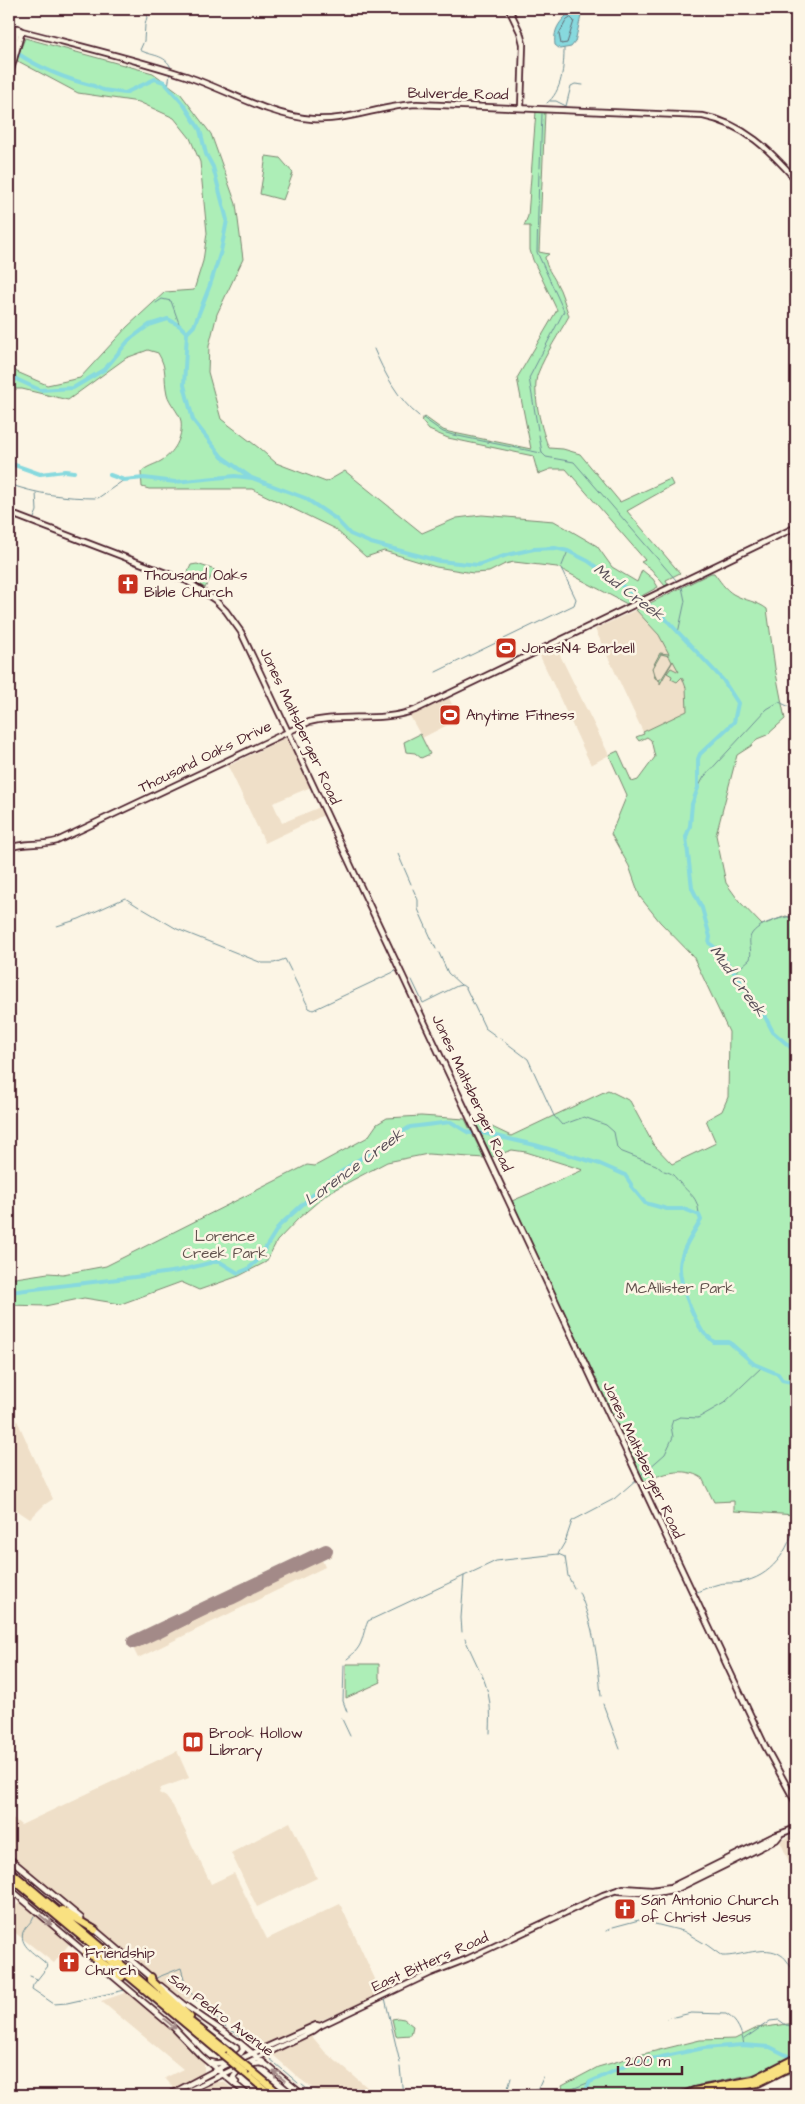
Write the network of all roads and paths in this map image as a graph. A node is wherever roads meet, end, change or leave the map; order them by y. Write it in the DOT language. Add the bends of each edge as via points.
graph roads {
  1 [pos="509,9"];
  2 [pos="9,25"];
  3 [pos="9,29"];
  4 [pos="19,30"];
  5 [pos="9,62"];
  6 [pos="9,77"];
  7 [pos="521,108"];
  8 [pos="796,180"];
  9 [pos="9,513"];
  10 [pos="796,527"];
  11 [pos="288,731"];
  12 [pos="9,848"];
  13 [pos="796,1803"];
  14 [pos="796,1828"];
  15 [pos="9,1858"];
  16 [pos="9,1870"];
  17 [pos="9,1876"];
  18 [pos="9,1888"];
  19 [pos="42,1897"];
  20 [pos="95,1930"];
  21 [pos="86,1953"];
  22 [pos="151,1977"];
  23 [pos="148,1994"];
  24 [pos="320,2026"];
  25 [pos="205,2033"];
  26 [pos="242,2044"];
  27 [pos="268,2052"];
  28 [pos="252,2053"];
  29 [pos="226,2054"];
  30 [pos="204,2057"];
  31 [pos="258,2057"];
  32 [pos="796,2057"];
  33 [pos="796,2064"];
  34 [pos="268,2066"];
  35 [pos="796,2068"];
  36 [pos="781,2069"];
  37 [pos="218,2070"];
  38 [pos="248,2072"];
  39 [pos="222,2074"];
  40 [pos="769,2076"];
  41 [pos="205,2077"];
  42 [pos="251,2078"];
  43 [pos="240,2089"];
  44 [pos="169,2095"];
  45 [pos="180,2095"];
  46 [pos="248,2095"];
  47 [pos="267,2095"];
  48 [pos="271,2095"];
  49 [pos="281,2095"];
  50 [pos="303,2095"];
  51 [pos="684,2095"];
  52 [pos="700,2095"];
  1 -- 7 [label="main road" via="523,44"];
  2 -- 4 [label="main road, Bulverde Road"];
  3 -- 4 [label="main road, Bulverde Road"];
  4 -- 5 [label="main road"];
  4 -- 6 [label="main road"];
  4 -- 7 [label="main road, Bulverde Road" via="184,76 256,105 309,118 334,118 417,104"];
  7 -- 8 [label="main road, Bulverde Road" via="684,114 722,120 758,140"];
  9 -- 11 [label="main road, Jones Maltsberger Road" via="174,575 215,600 241,632"];
  10 -- 11 [label="main road, Thousand Oaks Drive" via="407,713 380,718 331,718 309,722"];
  11 -- 12 [label="main road, Thousand Oaks Drive" via="57,841"];
  11 -- 13 [label="main road, Jones Maltsberger Road" via="765,1746"];
  14 -- 24 [label="main road, East Bitters Road" via="677,1889 604,1894"];
  15 -- 20 [label="main road, San Pedro Avenue"];
  16 -- 19 [label="highway"];
  17 -- 23 [label="highway"];
  18 -- 21 [label="main road, one-way"];
  19 -- 20 [label="highway"];
  19 -- 25 [label="highway"];
  20 -- 22 [label="main road, San Pedro Avenue"];
  21 -- 23 [label="highway"];
  21 -- 30 [label="main road, one-way" via="178,2030"];
  22 -- 25 [label="highway"];
  22 -- 26 [label="main road, San Pedro Avenue" via="183,2004"];
  23 -- 29 [label="highway"];
  24 -- 27 [label="main road, East Bitters Road"];
  24 -- 28 [label="main road, East Bitters Road"];
  25 -- 29 [label="highway"];
  26 -- 28 [label="main road, San Pedro Avenue"];
  26 -- 30 [label="main road" via="244,2050 241,2054 220,2064"];
  27 -- 31 [label="main road, East Bitters Road"];
  27 -- 34 [label="main road"];
  28 -- 31 [label="main road, San Pedro Avenue"];
  28 -- 37 [label="main road, East Bitters Road"];
  29 -- 38 [label="highway, bridge"];
  30 -- 37 [label="main road"];
  30 -- 41 [label="main road" via="209,2068"];
  31 -- 34 [label="main road, San Pedro Avenue"];
  31 -- 39 [label="main road, East Bitters Road"];
  32 -- 36 [label="highway"];
  33 -- 36 [label="highway"];
  34 -- 43 [label="main road" via="255,2063 235,2073 234,2079"];
  50 -- 34 [label="main road, San Pedro Avenue, one-way"];
  35 -- 36 [label="highway"];
  36 -- 40 [label="highway"];
  37 -- 39 [label="main road"];
  37 -- 41 [label="main road, East Bitters Road"];
  38 -- 42 [label="highway"];
  38 -- 49 [label="highway"];
  39 -- 43 [label="main road"];
  39 -- 45 [label="main road, East Bitters Road"];
  40 -- 51 [label="highway"];
  40 -- 52 [label="highway" via="745,2086"];
  41 -- 44 [label="main road, East Bitters Road"];
  42 -- 47 [label="highway"];
  42 -- 48 [label="highway"];
  43 -- 46 [label="main road"];
}
